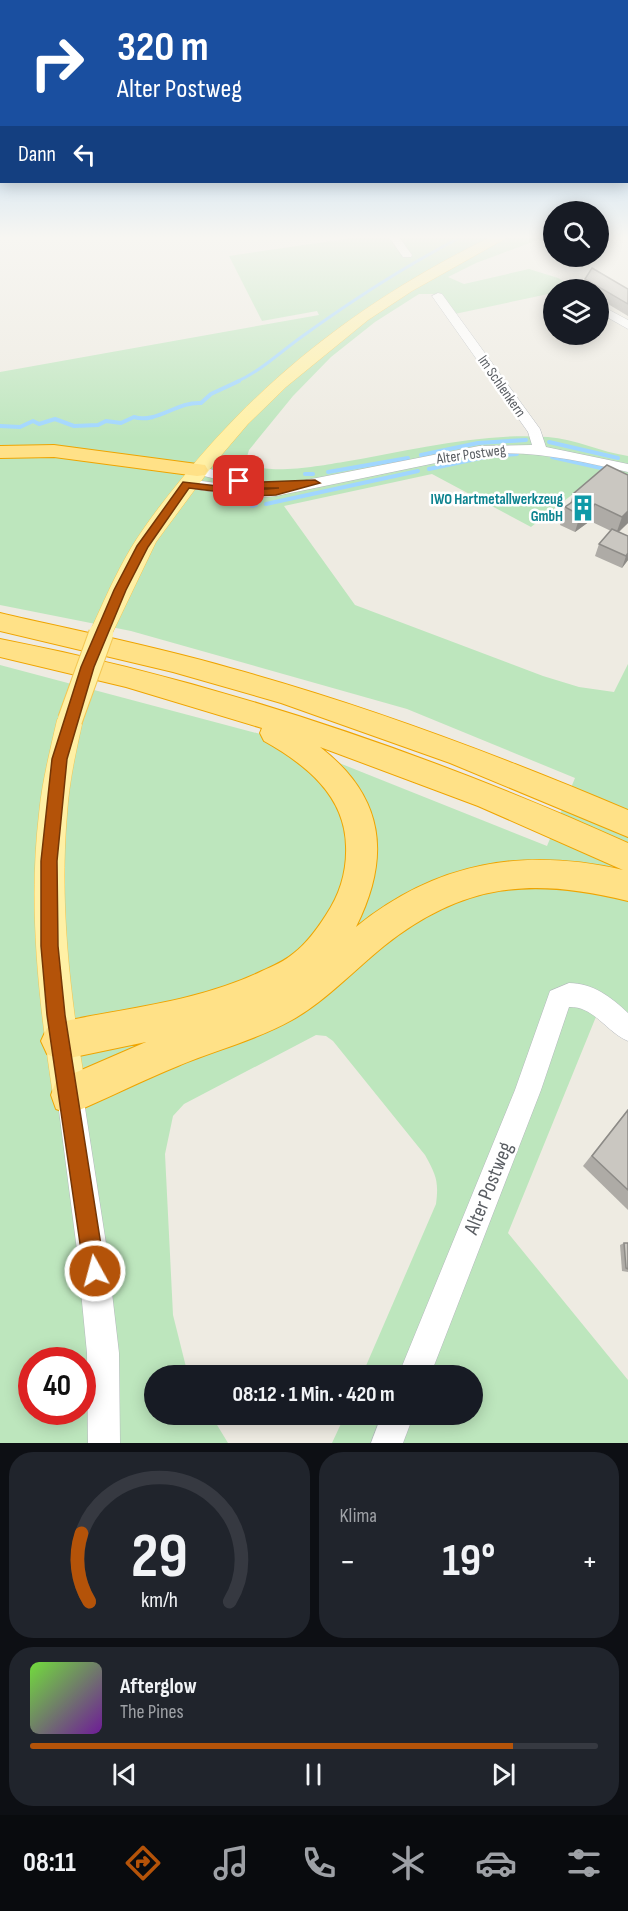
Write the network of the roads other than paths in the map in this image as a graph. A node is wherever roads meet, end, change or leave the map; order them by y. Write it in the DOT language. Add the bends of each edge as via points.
graph roads {
  1 [pos="377,304"];
  2 [pos="444,304"];
  3 [pos="609,314"];
  4 [pos="628,325"];
  5 [pos="540,449"];
  6 [pos="0,452"];
  7 [pos="0,461"];
  8 [pos="628,468"];
  9 [pos="192,477"];
  10 [pos="0,622"];
  11 [pos="0,648"];
  12 [pos="202,698"];
  13 [pos="628,824"];
  14 [pos="628,858"];
  15 [pos="628,886"];
  16 [pos="628,1029"];
  17 [pos="60,1041"];
  18 [pos="70,1095"];
  19 [pos="418,1365"];
  20 [pos="394,1425"];
  21 [pos="104,1443"];
  22 [pos="387,1443"];
  1 -- 9 [label="main road" via="316,350 253,408"];
  2 -- 5 [label="street, Im Schlenkern" via="535,432"];
  3 -- 4 [label="street"];
  5 -- 8 [label="street, Alter Postweg"];
  5 -- 9 [label="street, Alter Postweg" via="479,450 253,493"];
  6 -- 9 [label="highway" via="54,451"];
  7 -- 9 [label="highway" via="56,461"];
  9 -- 17 [label="main road, bridge" via="142,546 120,590 88,667 60,759 49,861 49,946"];
  10 -- 13 [label="highway" via="271,690 400,733"];
  11 -- 12 [label="highway"];
  12 -- 14 [label="highway" via="396,761"];
  12 -- 17 [label="highway" via="320,760 345,790 361,829 359,887 337,930 305,966 258,993 193,1012"];
  15 -- 18 [label="highway" via="603,878 543,871 486,877 445,890 405,911 308,990 277,1009"];
  16 -- 19 [label="street, Alter Postweg" via="585,995 568,994 559,999 528,1090"];
  17 -- 18 [label="main road"];
  18 -- 21 [label="street" via="103,1353"];
  20 -- 22 [label="street"];
}
